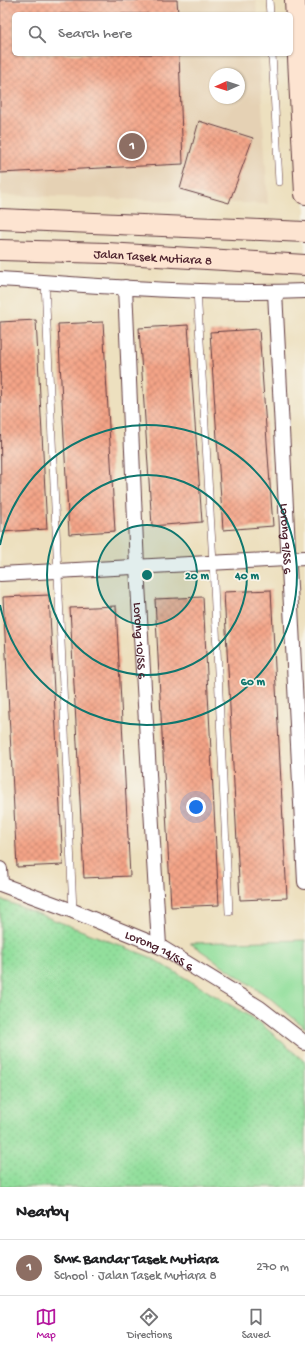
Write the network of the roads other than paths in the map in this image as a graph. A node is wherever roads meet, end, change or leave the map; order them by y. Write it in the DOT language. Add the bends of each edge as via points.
graph roads {
  1 [pos="269,0"];
  2 [pos="295,0"];
  3 [pos="270,12"];
  4 [pos="272,56"];
  5 [pos="279,182"];
  6 [pos="305,194"];
  7 [pos="0,219"];
  8 [pos="107,223"];
  9 [pos="305,232"];
  10 [pos="0,250"];
  11 [pos="107,252"];
  12 [pos="305,265"];
  13 [pos="0,279"];
  14 [pos="45,282"];
  15 [pos="125,287"];
  16 [pos="197,289"];
  17 [pos="305,291"];
  18 [pos="275,292"];
  19 [pos="305,558"];
  20 [pos="287,559"];
  21 [pos="213,563"];
  22 [pos="137,567"];
  23 [pos="59,571"];
  24 [pos="0,574"];
  25 [pos="0,869"];
  26 [pos="305,882"];
  27 [pos="0,884"];
  28 [pos="73,911"];
  29 [pos="229,912"];
  30 [pos="159,946"];
  31 [pos="305,1043"];
  1 -- 3 [label="lane"];
  2 -- 6 [label="street"];
  4 -- 5 [label="lane"];
  7 -- 8 [label="street"];
  8 -- 9 [label="street"];
  8 -- 11 [label="street"];
  10 -- 11 [label="street, Jalan Tasek Mutiara 8"];
  11 -- 12 [label="street, Jalan Tasek Mutiara 8"];
  13 -- 14 [label="street"];
  14 -- 15 [label="street"];
  14 -- 23 [label="lane"];
  15 -- 16 [label="street"];
  15 -- 22 [label="street, Lorong 10/SS 6"];
  16 -- 18 [label="street"];
  16 -- 21 [label="lane"];
  17 -- 18 [label="street"];
  18 -- 20 [label="street, Lorong 9/SS 6"];
  19 -- 20 [label="street"];
  20 -- 21 [label="street"];
  20 -- 26 [label="street, Lorong 9/SS 6"];
  21 -- 22 [label="street"];
  21 -- 29 [label="lane"];
  22 -- 23 [label="street"];
  22 -- 30 [label="street, Lorong 10/SS 6"];
  23 -- 24 [label="street"];
  23 -- 28 [label="lane"];
  25 -- 27 [label="street"];
  27 -- 28 [label="street, Lorong 14/SS 6"];
  28 -- 30 [label="street, Lorong 14/SS 6"];
  30 -- 31 [label="street, Lorong 14/SS 6" via="260,1008"];
}
